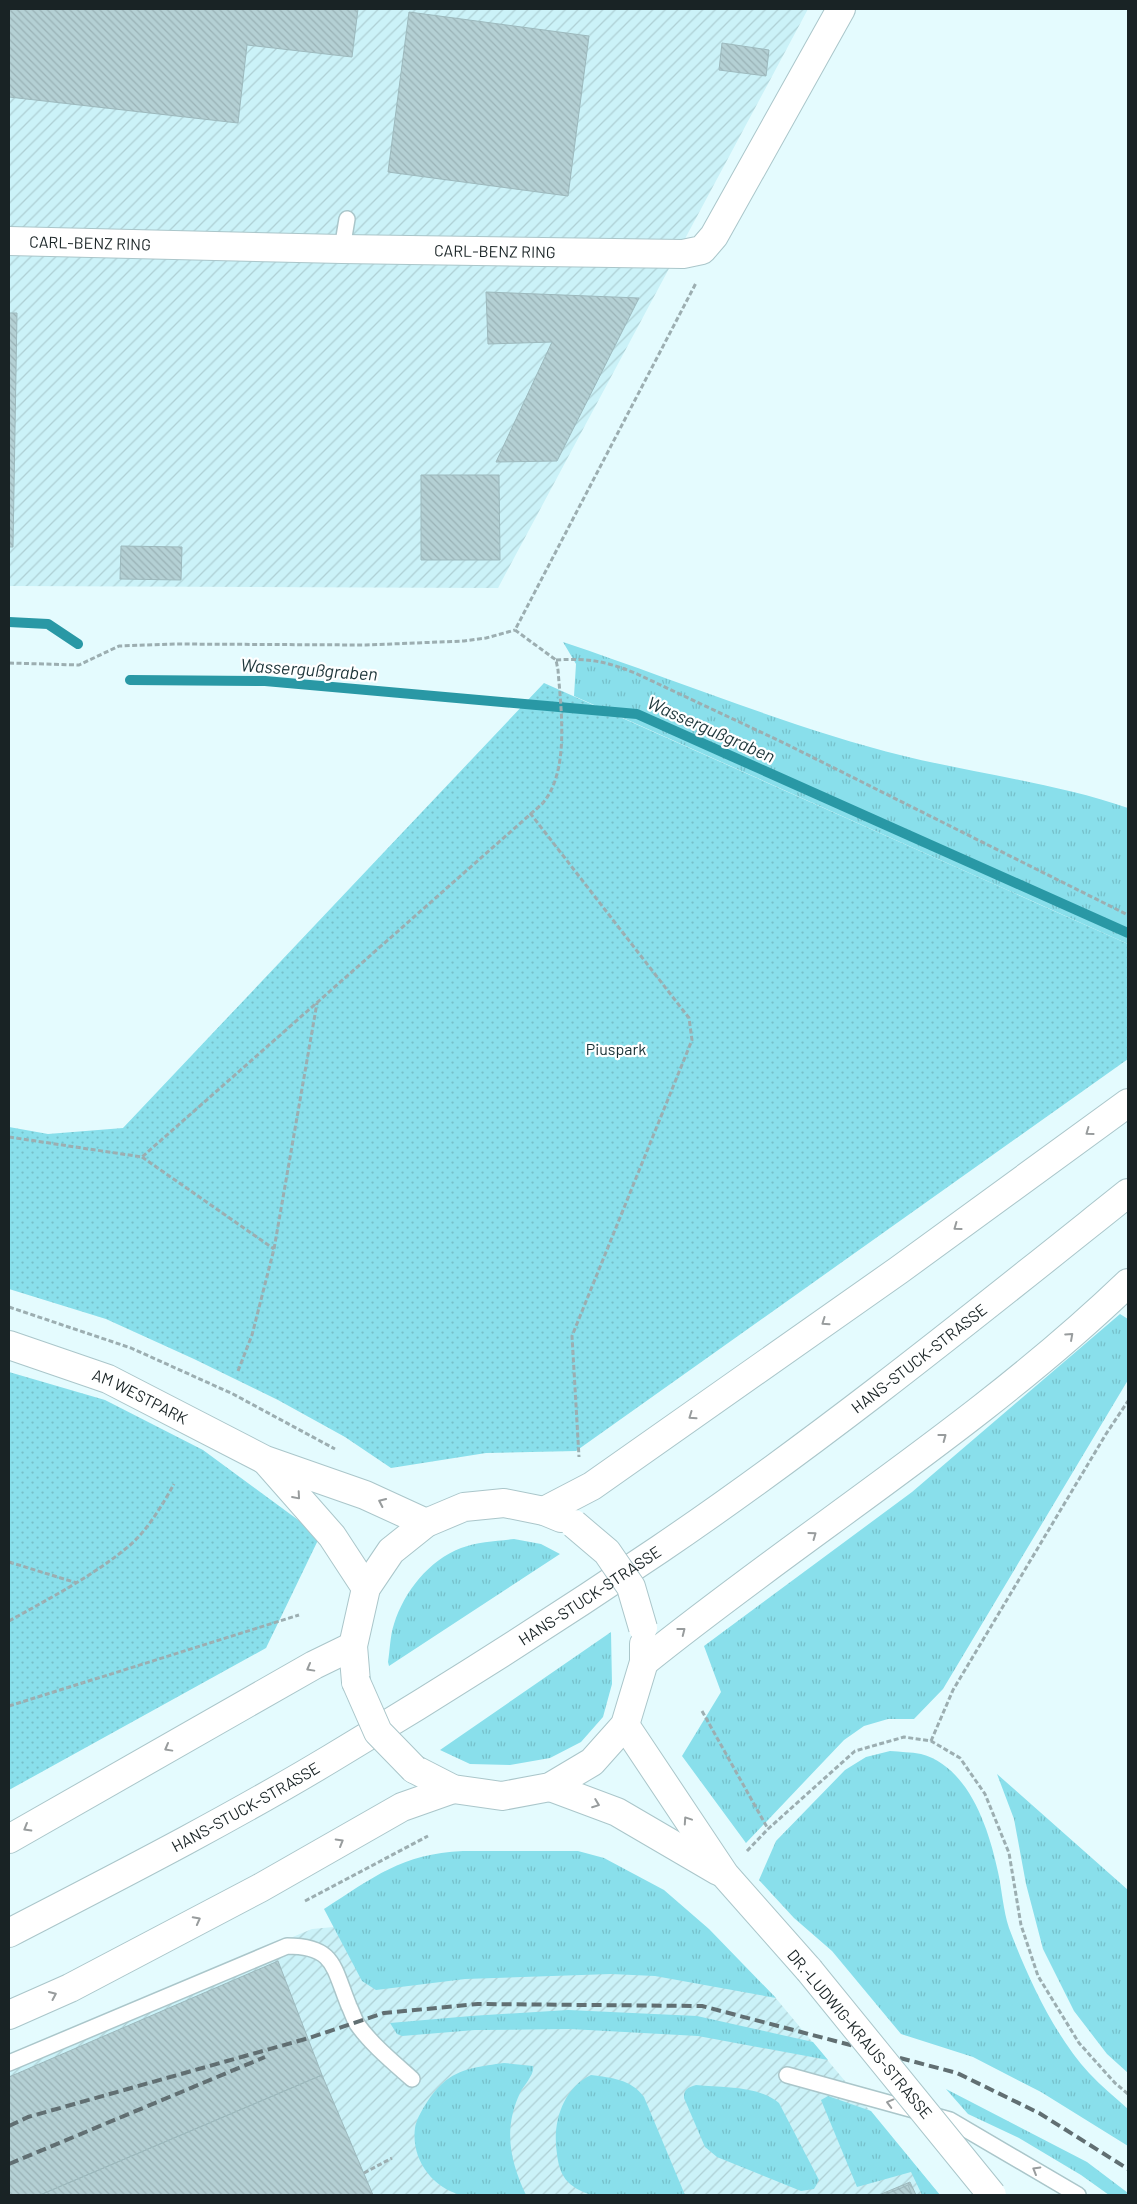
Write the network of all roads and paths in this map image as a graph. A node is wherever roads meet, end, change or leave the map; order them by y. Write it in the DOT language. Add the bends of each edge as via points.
graph roads {
  1 [pos="841,9"];
  2 [pos="347,219"];
  3 [pos="9,241"];
  4 [pos="342,249"];
  5 [pos="702,250"];
  6 [pos="515,630"];
  7 [pos="556,660"];
  8 [pos="9,663"];
  9 [pos="530,814"];
  10 [pos="1128,914"];
  11 [pos="317,1002"];
  12 [pos="1128,1103"];
  13 [pos="9,1137"];
  14 [pos="142,1157"];
  15 [pos="1128,1193"];
  16 [pos="274,1249"];
  17 [pos="1128,1283"];
  18 [pos="9,1307"];
  19 [pos="9,1345"];
  20 [pos="238,1371"];
  21 [pos="1128,1401"];
  22 [pos="340,1451"];
  23 [pos="265,1460"];
  24 [pos="579,1465"];
  25 [pos="174,1484"];
  26 [pos="544,1511"];
  27 [pos="426,1523"];
  28 [pos="9,1562"];
  29 [pos="77,1583"];
  30 [pos="366,1588"];
  31 [pos="299,1615"];
  32 [pos="9,1621"];
  33 [pos="353,1646"];
  34 [pos="644,1662"];
  35 [pos="9,1706"];
  36 [pos="702,1711"];
  37 [pos="624,1724"];
  38 [pos="931,1741"];
  39 [pos="550,1787"];
  40 [pos="453,1789"];
  41 [pos="768,1829"];
  42 [pos="9,1838"];
  43 [pos="724,1875"];
  44 [pos="9,1933"];
  45 [pos="9,2015"];
  46 [pos="9,2063"];
  47 [pos="787,2075"];
  48 [pos="412,2079"];
  49 [pos="1128,2094"];
  50 [pos="392,2158"];
  51 [pos="364,2173"];
  52 [pos="992,2195"];
  53 [pos="1078,2195"];
  1 -- 5 [label="main road" via="714,236"];
  2 -- 4 [label="lane"];
  3 -- 4 [label="main road, CARL-BENZ RING"];
  4 -- 5 [label="main road, CARL-BENZ RING" via="683,254"];
  5 -- 6 [label="path" via="689,299"];
  6 -- 7 [label="path"];
  6 -- 8 [label="path" via="464,641 376,645 119,646 79,665"];
  7 -- 9 [label="path" via="561,740 551,794"];
  7 -- 10 [label="path" via="583,658 636,673"];
  9 -- 11 [label="path"];
  9 -- 24 [label="path" via="689,1018 692,1040 572,1336"];
  11 -- 14 [label="path"];
  11 -- 16 [label="path"];
  12 -- 26 [label="main road, one-way" via="592,1486"];
  13 -- 14 [label="path"];
  14 -- 16 [label="path"];
  15 -- 44 [label="main road, HANS-STUCK-STRASSE" via="945,1339 785,1460 653,1553 328,1760 139,1866"];
  16 -- 20 [label="path" via="252,1335"];
  34 -- 17 [label="main road, one-way" via="1038,1364"];
  18 -- 22 [label="path" via="131,1348 233,1394"];
  19 -- 23 [label="main road, AM WESTPARK" via="108,1379"];
  21 -- 38 [label="path" via="958,1681"];
  27 -- 23 [label="main road, AM WESTPARK, one-way" via="365,1495"];
  23 -- 30 [label="main road, AM WESTPARK, one-way" via="332,1536"];
  25 -- 29 [label="path" via="162,1506 130,1545"];
  26 -- 27 [label="main road" via="504,1503 464,1508"];
  26 -- 34 [label="main road, bridge" via="574,1524 607,1552 621,1573 630,1587 643,1628"];
  27 -- 30 [label="main road" via="391,1551"];
  28 -- 29 [label="path"];
  29 -- 32 [label="path"];
  30 -- 33 [label="main road"];
  31 -- 35 [label="path"];
  33 -- 40 [label="main road, bridge" via="356,1682 378,1732 414,1769"];
  33 -- 42 [label="main road, one-way"];
  34 -- 37 [label="main road"];
  36 -- 41 [label="path"];
  37 -- 39 [label="main road" via="592,1762"];
  43 -- 37 [label="main road, DR.-LUDWIG-KRAUS-STRASSE, one-way"];
  38 -- 41 [label="path" via="904,1737 855,1751"];
  38 -- 49 [label="path" via="960,1758 985,1794 1009,1853 1021,1925 1038,1976 1079,2043"];
  39 -- 40 [label="main road" via="502,1796"];
  39 -- 43 [label="main road, DR.-LUDWIG-KRAUS-STRASSE, one-way" via="617,1812"];
  45 -- 40 [label="main road, one-way" via="70,1988 260,1888 402,1807"];
  41 -- 43 [label="path"];
  43 -- 52 [label="main road, DR.-LUDWIG-KRAUS-STRASSE, bridge" via="809,1970"];
  46 -- 48 [label="lane" via="287,1946 306,1946 322,1952 331,1962 356,2023 388,2059"];
  53 -- 47 [label="lane, one-way" via="950,2120"];
  50 -- 51 [label="path"];
}
